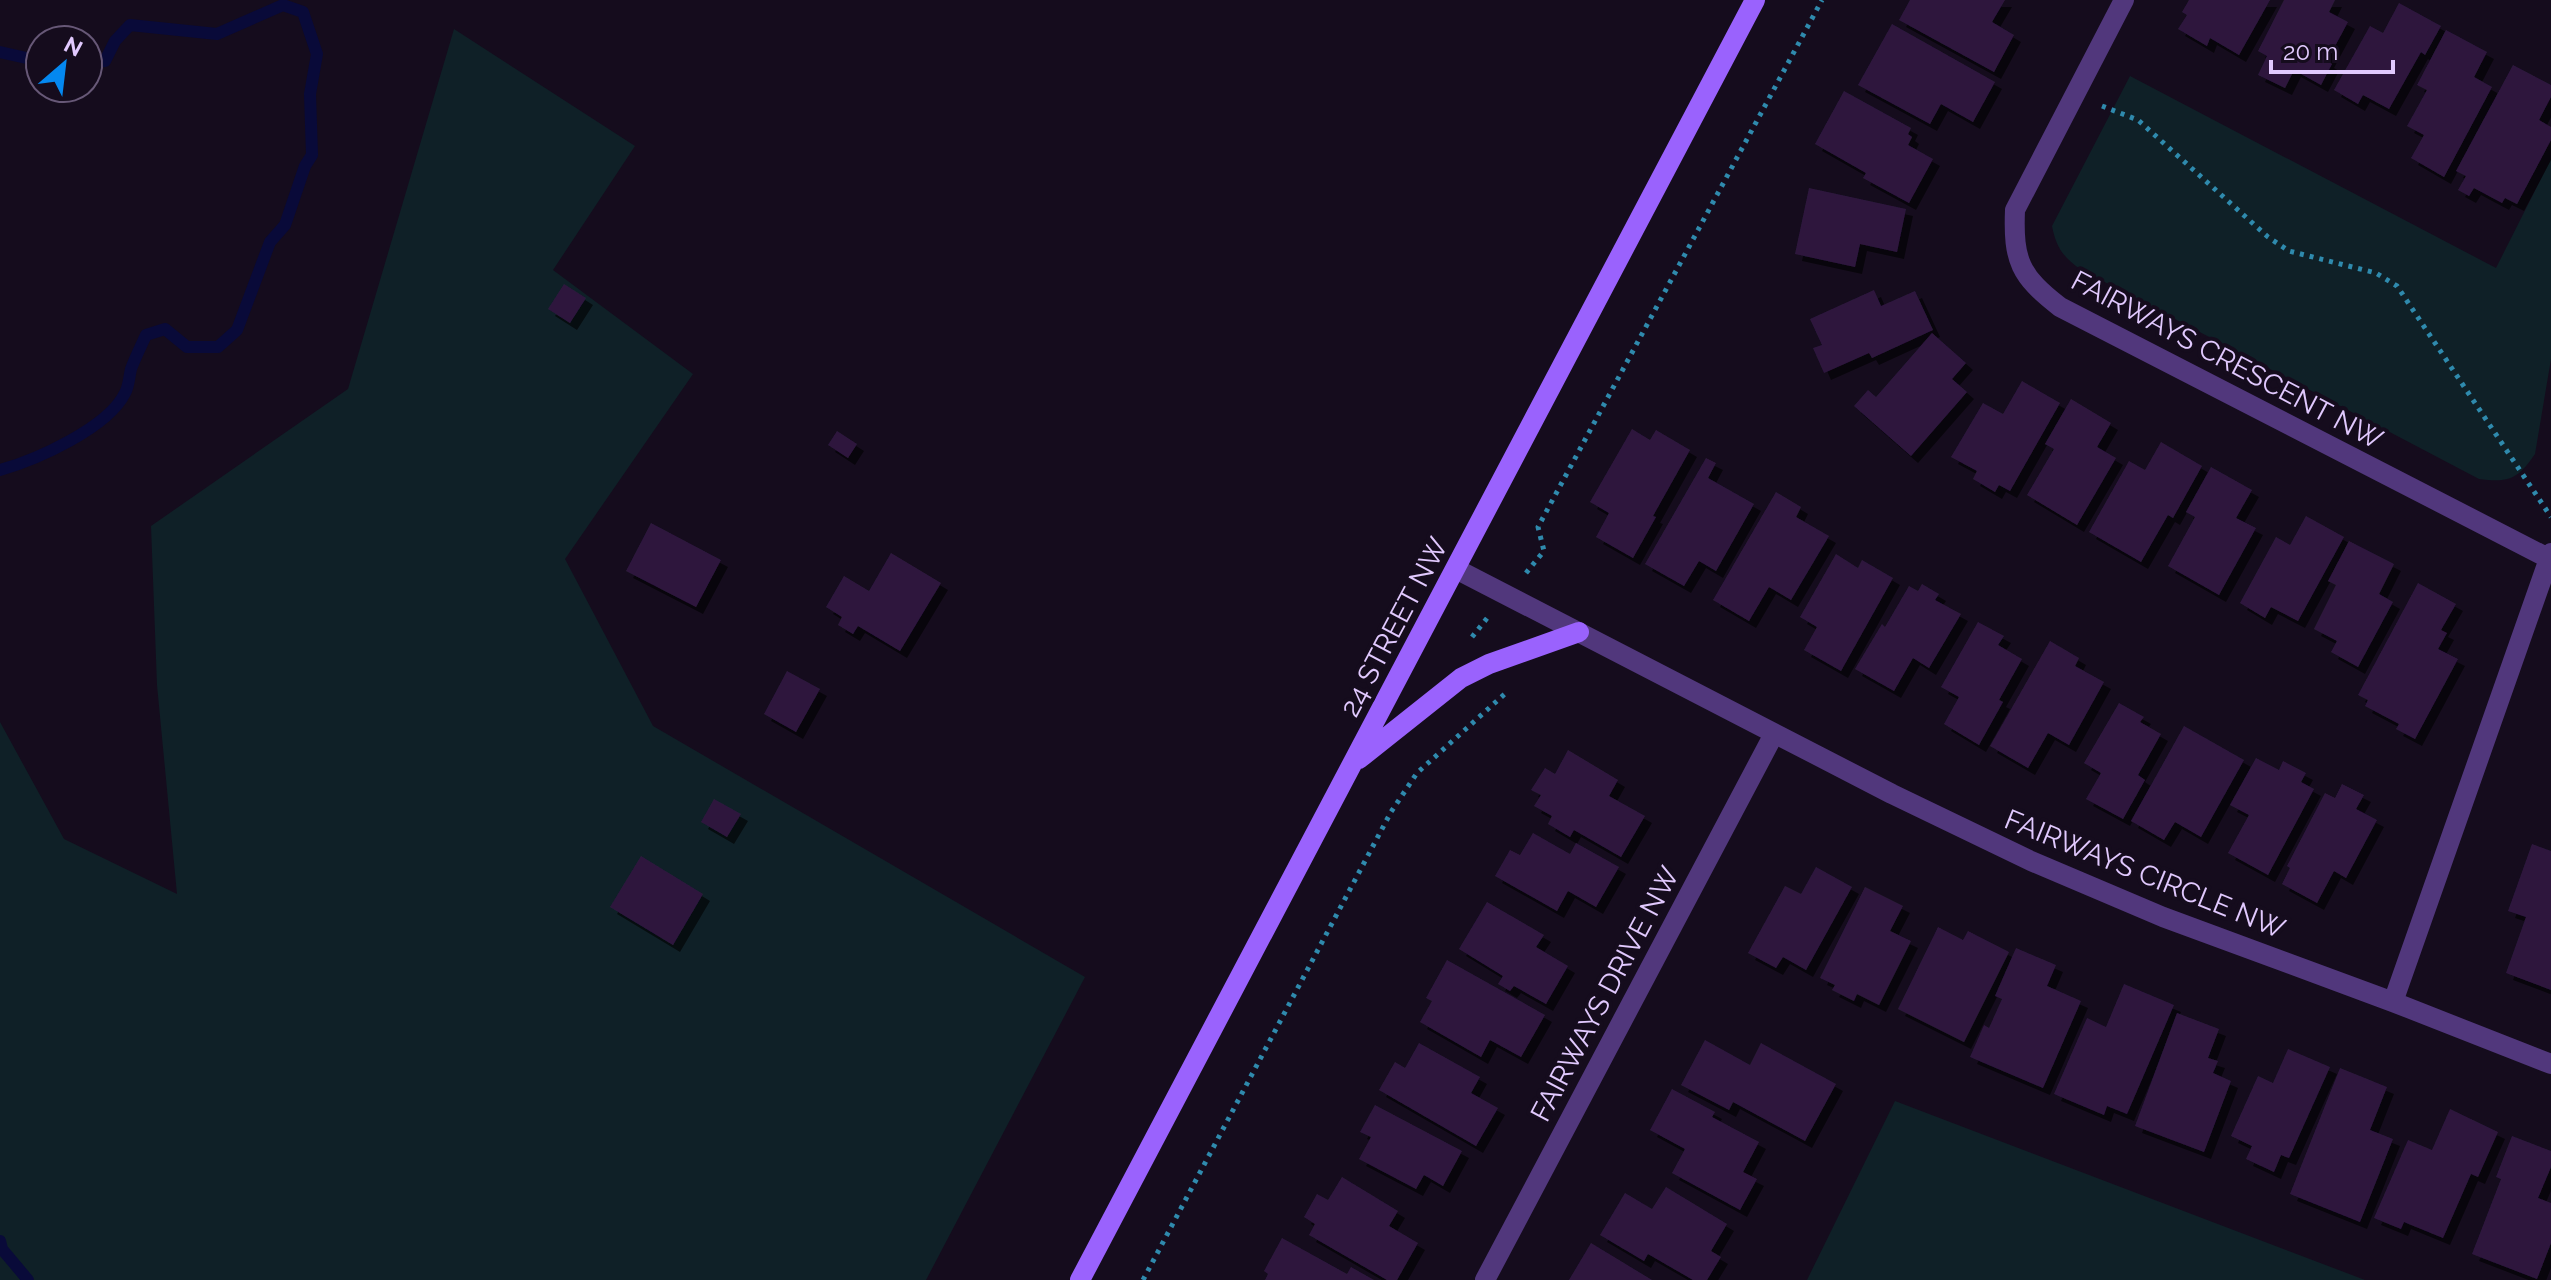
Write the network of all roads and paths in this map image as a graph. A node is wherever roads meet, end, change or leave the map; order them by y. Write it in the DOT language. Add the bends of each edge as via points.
graph roads {
  1 [pos="1755,0"];
  2 [pos="1822,0"];
  3 [pos="2124,0"];
  4 [pos="2075,94"];
  5 [pos="2551,517"];
  6 [pos="1544,551"];
  7 [pos="2551,553"];
  8 [pos="2550,559"];
  9 [pos="1456,569"];
  10 [pos="1579,632"];
  11 [pos="1508,692"];
  12 [pos="1774,734"];
  13 [pos="1353,764"];
  14 [pos="2393,1002"];
  15 [pos="2551,1064"];
  16 [pos="1080,1280"];
  17 [pos="1143,1280"];
  18 [pos="1485,1280"];
  1 -- 9 [label="street, 24 STREET NW"];
  2 -- 6 [label="path" via="1538,527"];
  3 -- 4 [label="street, FAIRWAYS CRESCENT NW"];
  4 -- 5 [label="path" via="2138,120 2289,251 2376,273 2397,286"];
  4 -- 8 [label="street, FAIRWAYS CRESCENT NW" via="2015,210 2014,242 2021,267 2036,289 2060,307"];
  7 -- 8 [label="street"];
  8 -- 14 [label="street"];
  9 -- 10 [label="street, FAIRWAYS CIRCLE NW"];
  9 -- 13 [label="street, 24 STREET NW"];
  10 -- 12 [label="street, FAIRWAYS CIRCLE NW"];
  10 -- 13 [label="street" via="1461,678"];
  11 -- 17 [label="path" via="1417,773 1391,812"];
  12 -- 14 [label="street, FAIRWAYS CIRCLE NW" via="2031,861 2163,917"];
  12 -- 18 [label="street, FAIRWAYS DRIVE NW"];
  13 -- 16 [label="street, 24 STREET NW"];
  14 -- 15 [label="street, FAIRWAYS CIRCLE NW"];
}
